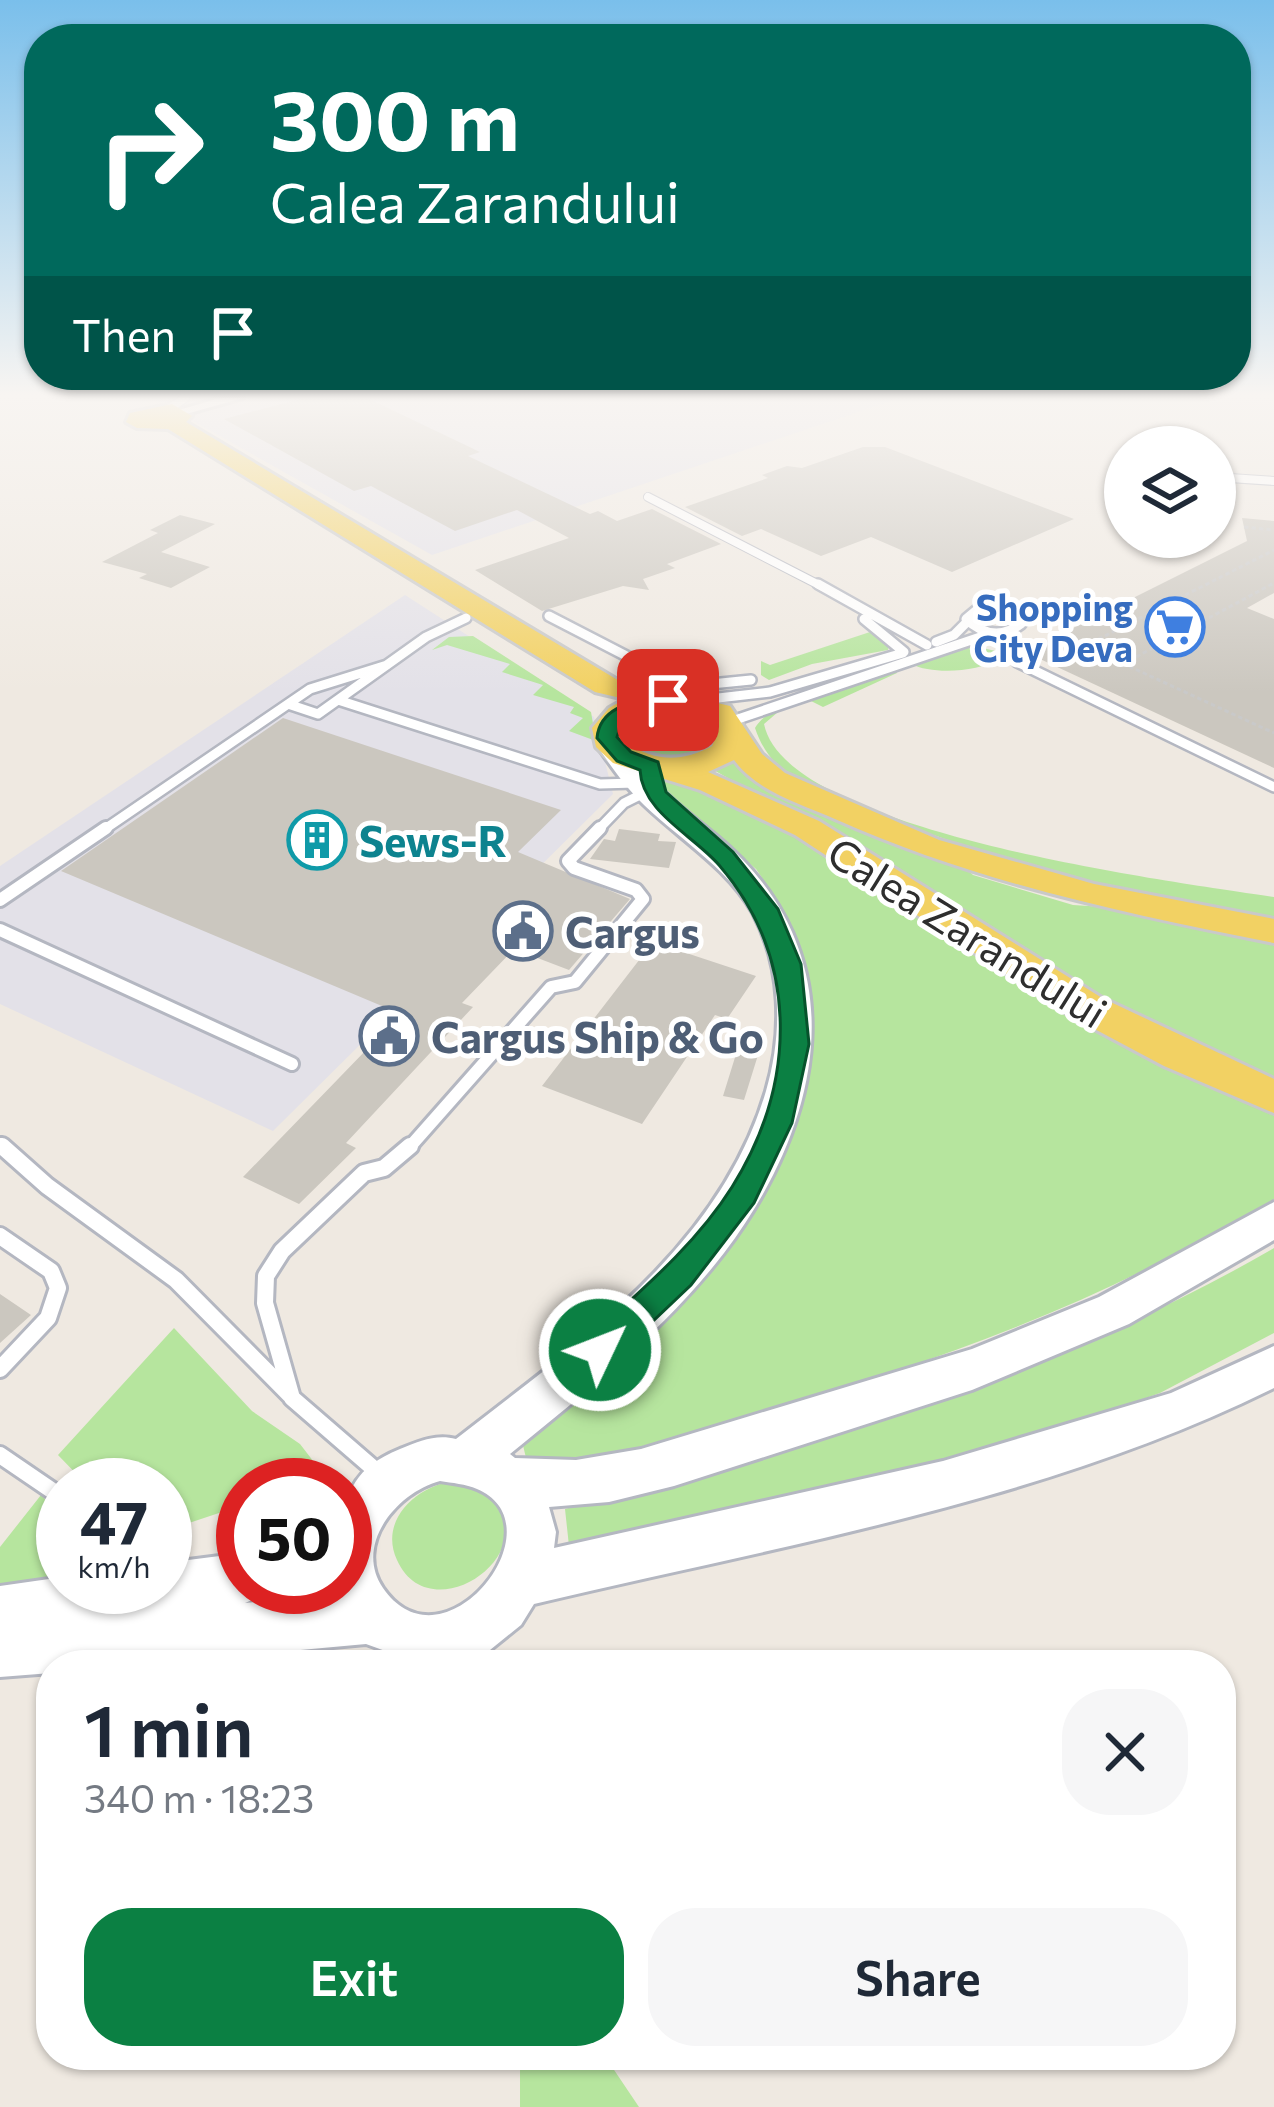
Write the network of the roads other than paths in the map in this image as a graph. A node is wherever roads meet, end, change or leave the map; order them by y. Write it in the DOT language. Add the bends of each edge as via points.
graph roads {
  1 [pos="287,496"];
  2 [pos="300,496"];
  3 [pos="648,496"];
  4 [pos="764,560"];
  5 [pos="549,616"];
  6 [pos="466,618"];
  7 [pos="967,622"];
  8 [pos="1016,629"];
  9 [pos="992,632"];
  10 [pos="927,645"];
  11 [pos="904,652"];
  12 [pos="387,664"];
  13 [pos="728,665"];
  14 [pos="751,680"];
  15 [pos="770,692"];
  16 [pos="338,700"];
  17 [pos="678,701"];
  18 [pos="288,704"];
  19 [pos="731,727"];
  20 [pos="612,733"];
  21 [pos="648,778"];
  22 [pos="1274,782"];
  23 [pos="0,900"];
  24 [pos="0,930"];
  25 [pos="1274,931"];
  26 [pos="292,1064"];
  27 [pos="1274,1097"];
  28 [pos="0,1144"];
  29 [pos="1274,1219"];
  30 [pos="0,1236"];
  31 [pos="1274,1366"];
  32 [pos="0,1370"];
  33 [pos="292,1398"];
  34 [pos="0,1455"];
  35 [pos="489,1470"];
  36 [pos="36,1480"];
  37 [pos="387,1481"];
  38 [pos="372,1500"];
  39 [pos="522,1581"];
  40 [pos="372,1614"];
  41 [pos="374,1617"];
  42 [pos="0,1651"];
  1 -- 6 [label="main road, Calea Zarandului"];
  2 -- 17 [label="main road, Calea Zarandului" via="606,686"];
  3 -- 4 [label="lane"];
  4 -- 10 [label="lane"];
  4 -- 11 [label="lane"];
  5 -- 14 [label="lane" via="683,683"];
  6 -- 12 [label="lane"];
  6 -- 20 [label="main road, Calea Zarandului"];
  7 -- 8 [label="lane" via="972,610 1000,609 1017,616"];
  7 -- 9 [label="lane"];
  7 -- 10 [label="lane"];
  8 -- 9 [label="lane"];
  8 -- 22 [label="lane" via="1006,637 1022,659"];
  9 -- 19 [label="lane"];
  9 -- 22 [label="lane" via="1017,662"];
  10 -- 11 [label="lane"];
  11 -- 15 [label="lane"];
  12 -- 16 [label="lane"];
  12 -- 18 [label="lane"];
  13 -- 14 [label="lane"];
  14 -- 15 [label="lane"];
  15 -- 17 [label="lane"];
  16 -- 18 [label="lane" via="318,714"];
  16 -- 21 [label="lane" via="600,784"];
  17 -- 19 [label="main road, Calea Zarandului" via="719,713"];
  17 -- 20 [label="main road" via="634,706"];
  18 -- 23 [label="lane"];
  19 -- 21 [label="main road" via="732,742 714,759"];
  19 -- 25 [label="main road, Calea Zarandului" via="772,780 927,847 1090,895"];
  20 -- 21 [label="main road, Calea Zarandului"];
  21 -- 27 [label="main road, Calea Zarandului" via="715,782 777,812 1106,1019"];
  21 -- 33 [label="lane" via="568,861 644,899 575,982 551,987 400,1158 364,1173 266,1276 265,1303"];
  21 -- 35 [label="main road" via="677,818 746,880 789,964 795,1044 777,1123 743,1195 679,1275 574,1372"];
  24 -- 26 [label="lane"];
  28 -- 33 [label="lane" via="199,1298"];
  29 -- 35 [label="main road" via="1088,1322 734,1445 574,1486"];
  30 -- 32 [label="lane" via="51,1271 58,1288 48,1318"];
  31 -- 39 [label="main road" via="1179,1412 944,1484"];
  33 -- 37 [label="lane"];
  34 -- 36 [label="lane"];
  35 -- 37 [label="main road" via="440,1458"];
  35 -- 39 [label="main road" via="531,1522"];
  37 -- 38 [label="main road"];
  39 -- 41 [label="main road" via="503,1608 461,1634 413,1638"];
  40 -- 41 [label="main road"];
  41 -- 42 [label="main road"];
}
